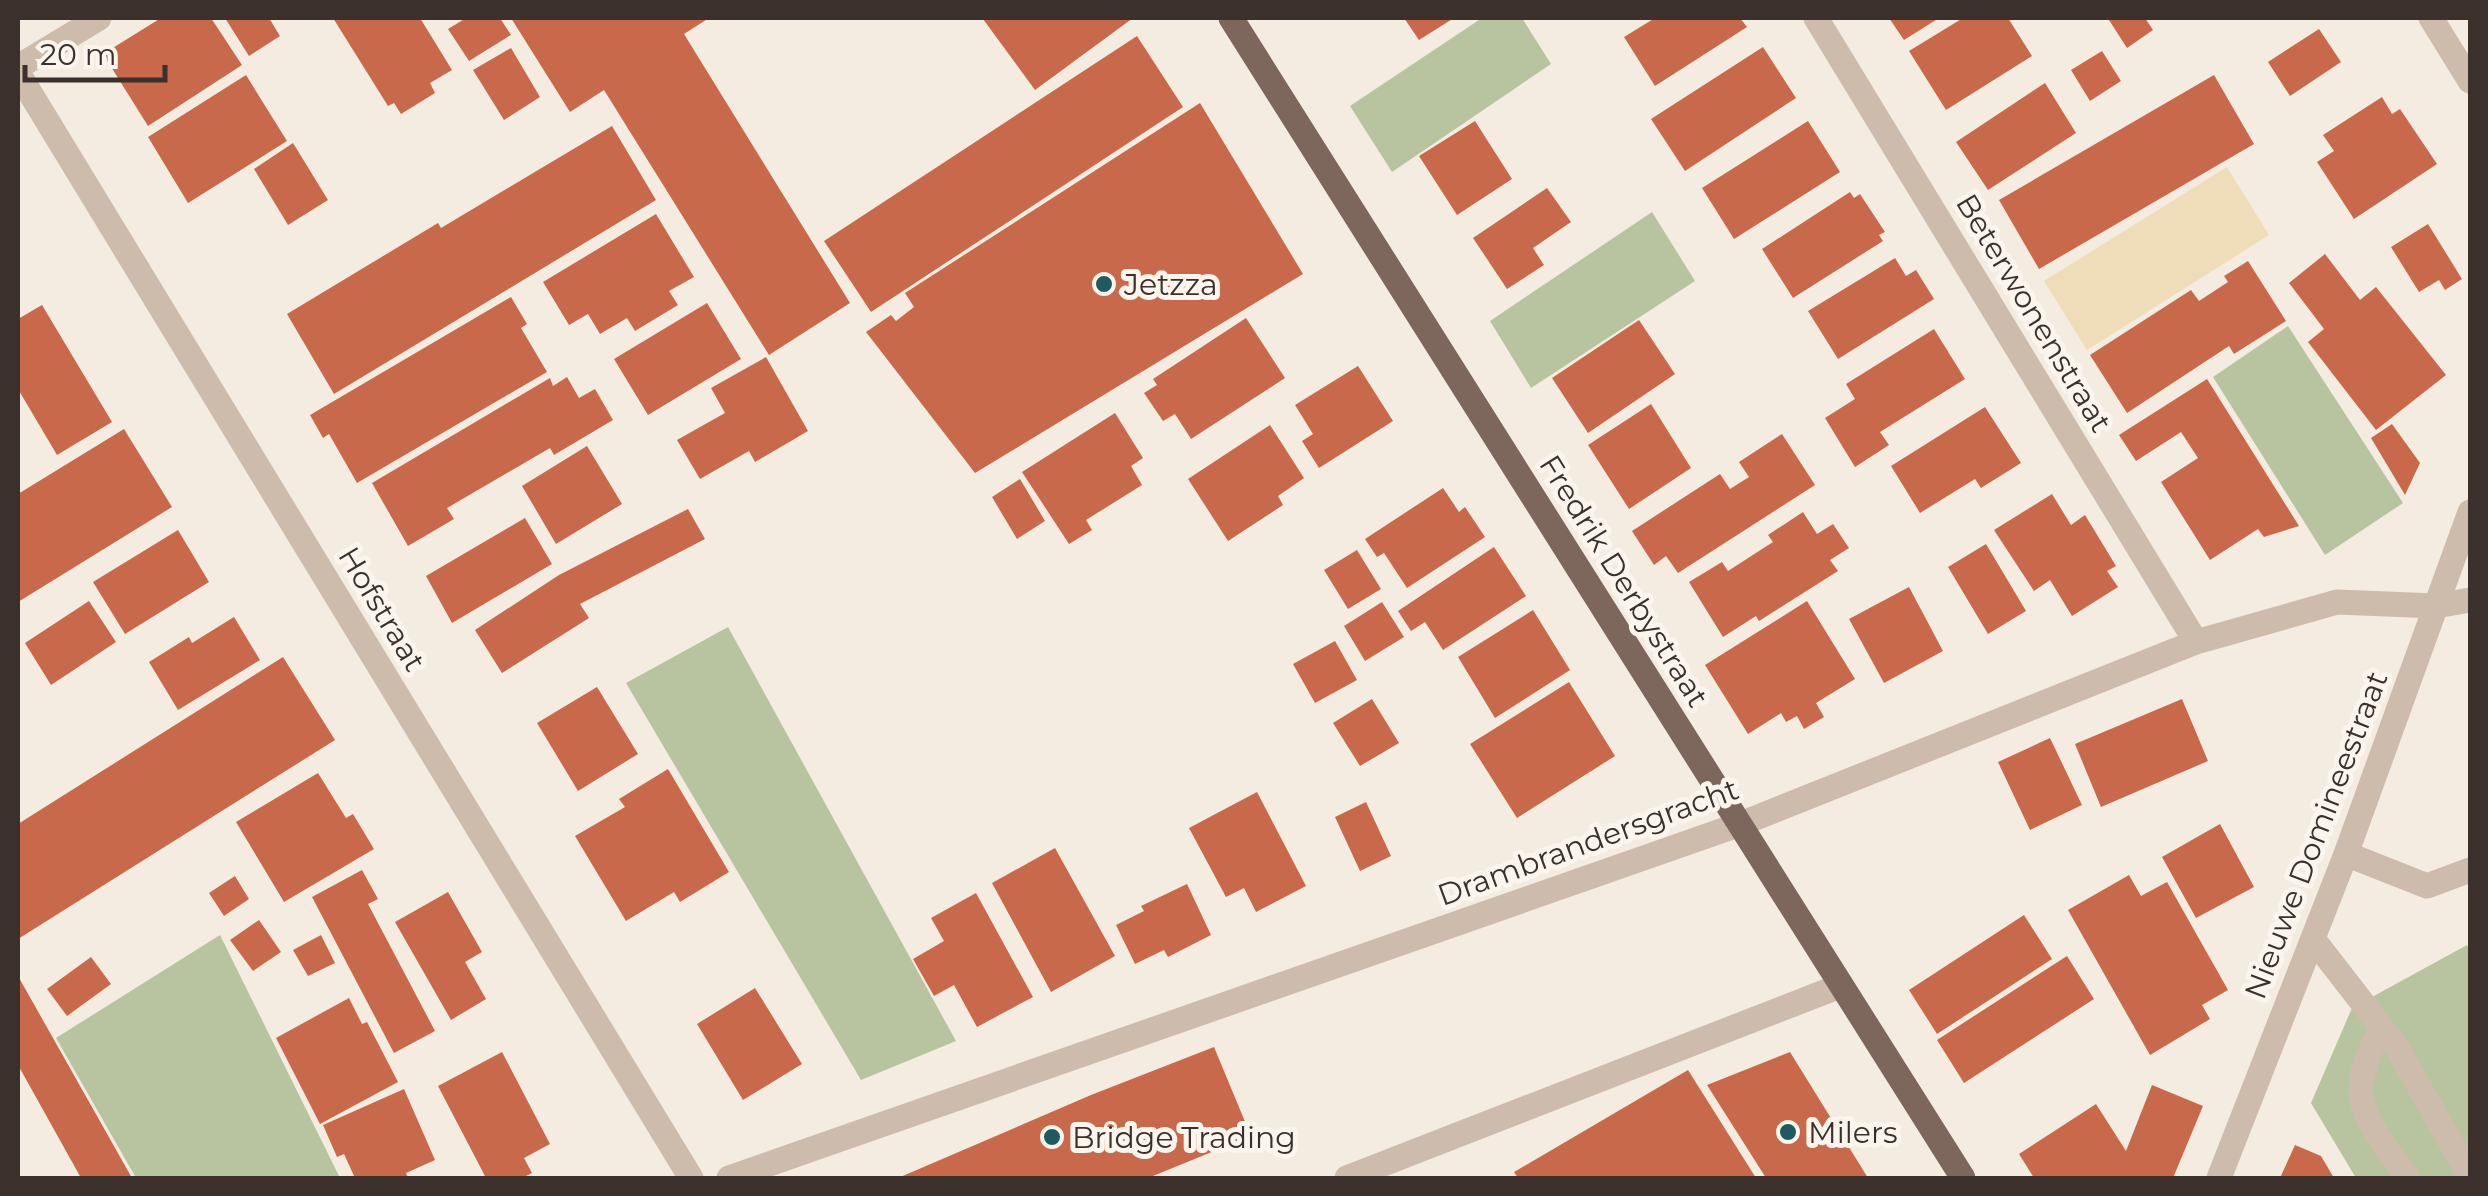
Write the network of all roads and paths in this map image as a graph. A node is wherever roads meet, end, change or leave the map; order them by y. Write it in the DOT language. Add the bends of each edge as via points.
graph roads {
  1 [pos="100,18"];
  2 [pos="1231,18"];
  3 [pos="1816,18"];
  4 [pos="2431,18"];
  5 [pos="18,70"];
  6 [pos="2470,81"];
  7 [pos="2470,512"];
  8 [pos="2470,600"];
  9 [pos="2436,606"];
  10 [pos="2196,642"];
  11 [pos="1738,824"];
  12 [pos="2346,854"];
  13 [pos="2470,870"];
  14 [pos="2313,939"];
  15 [pos="1840,986"];
  16 [pos="2382,1029"];
  17 [pos="2470,1176"];
  18 [pos="691,1178"];
  19 [pos="729,1178"];
  20 [pos="1347,1178"];
  21 [pos="1963,1178"];
  22 [pos="2219,1178"];
  23 [pos="2408,1178"];
  1 -- 5 [label="street"];
  2 -- 11 [label="main road, Fredrik Derbystraat"];
  3 -- 10 [label="street, Beterwonenstraat"];
  4 -- 6 [label="street"];
  5 -- 18 [label="street, Hofstraat"];
  7 -- 9 [label="street, Nieuwe Domineestraat"];
  8 -- 9 [label="street, Drambrandersgracht"];
  9 -- 10 [label="street, Drambrandersgracht" via="2338,602"];
  9 -- 12 [label="street, Nieuwe Domineestraat"];
  10 -- 11 [label="street, Drambrandersgracht"];
  11 -- 15 [label="main road, Fredrik Derbystraat"];
  11 -- 19 [label="street, Drambrandersgracht"];
  12 -- 13 [label="street" via="2427,886"];
  12 -- 14 [label="street, Nieuwe Domineestraat"];
  14 -- 16 [label="street"];
  14 -- 22 [label="street, Nieuwe Domineestraat"];
  15 -- 20 [label="street"];
  15 -- 21 [label="main road, Fredrik Derbystraat"];
  16 -- 17 [label="street"];
  16 -- 23 [label="street" via="2366,1055 2362,1103"];
}
